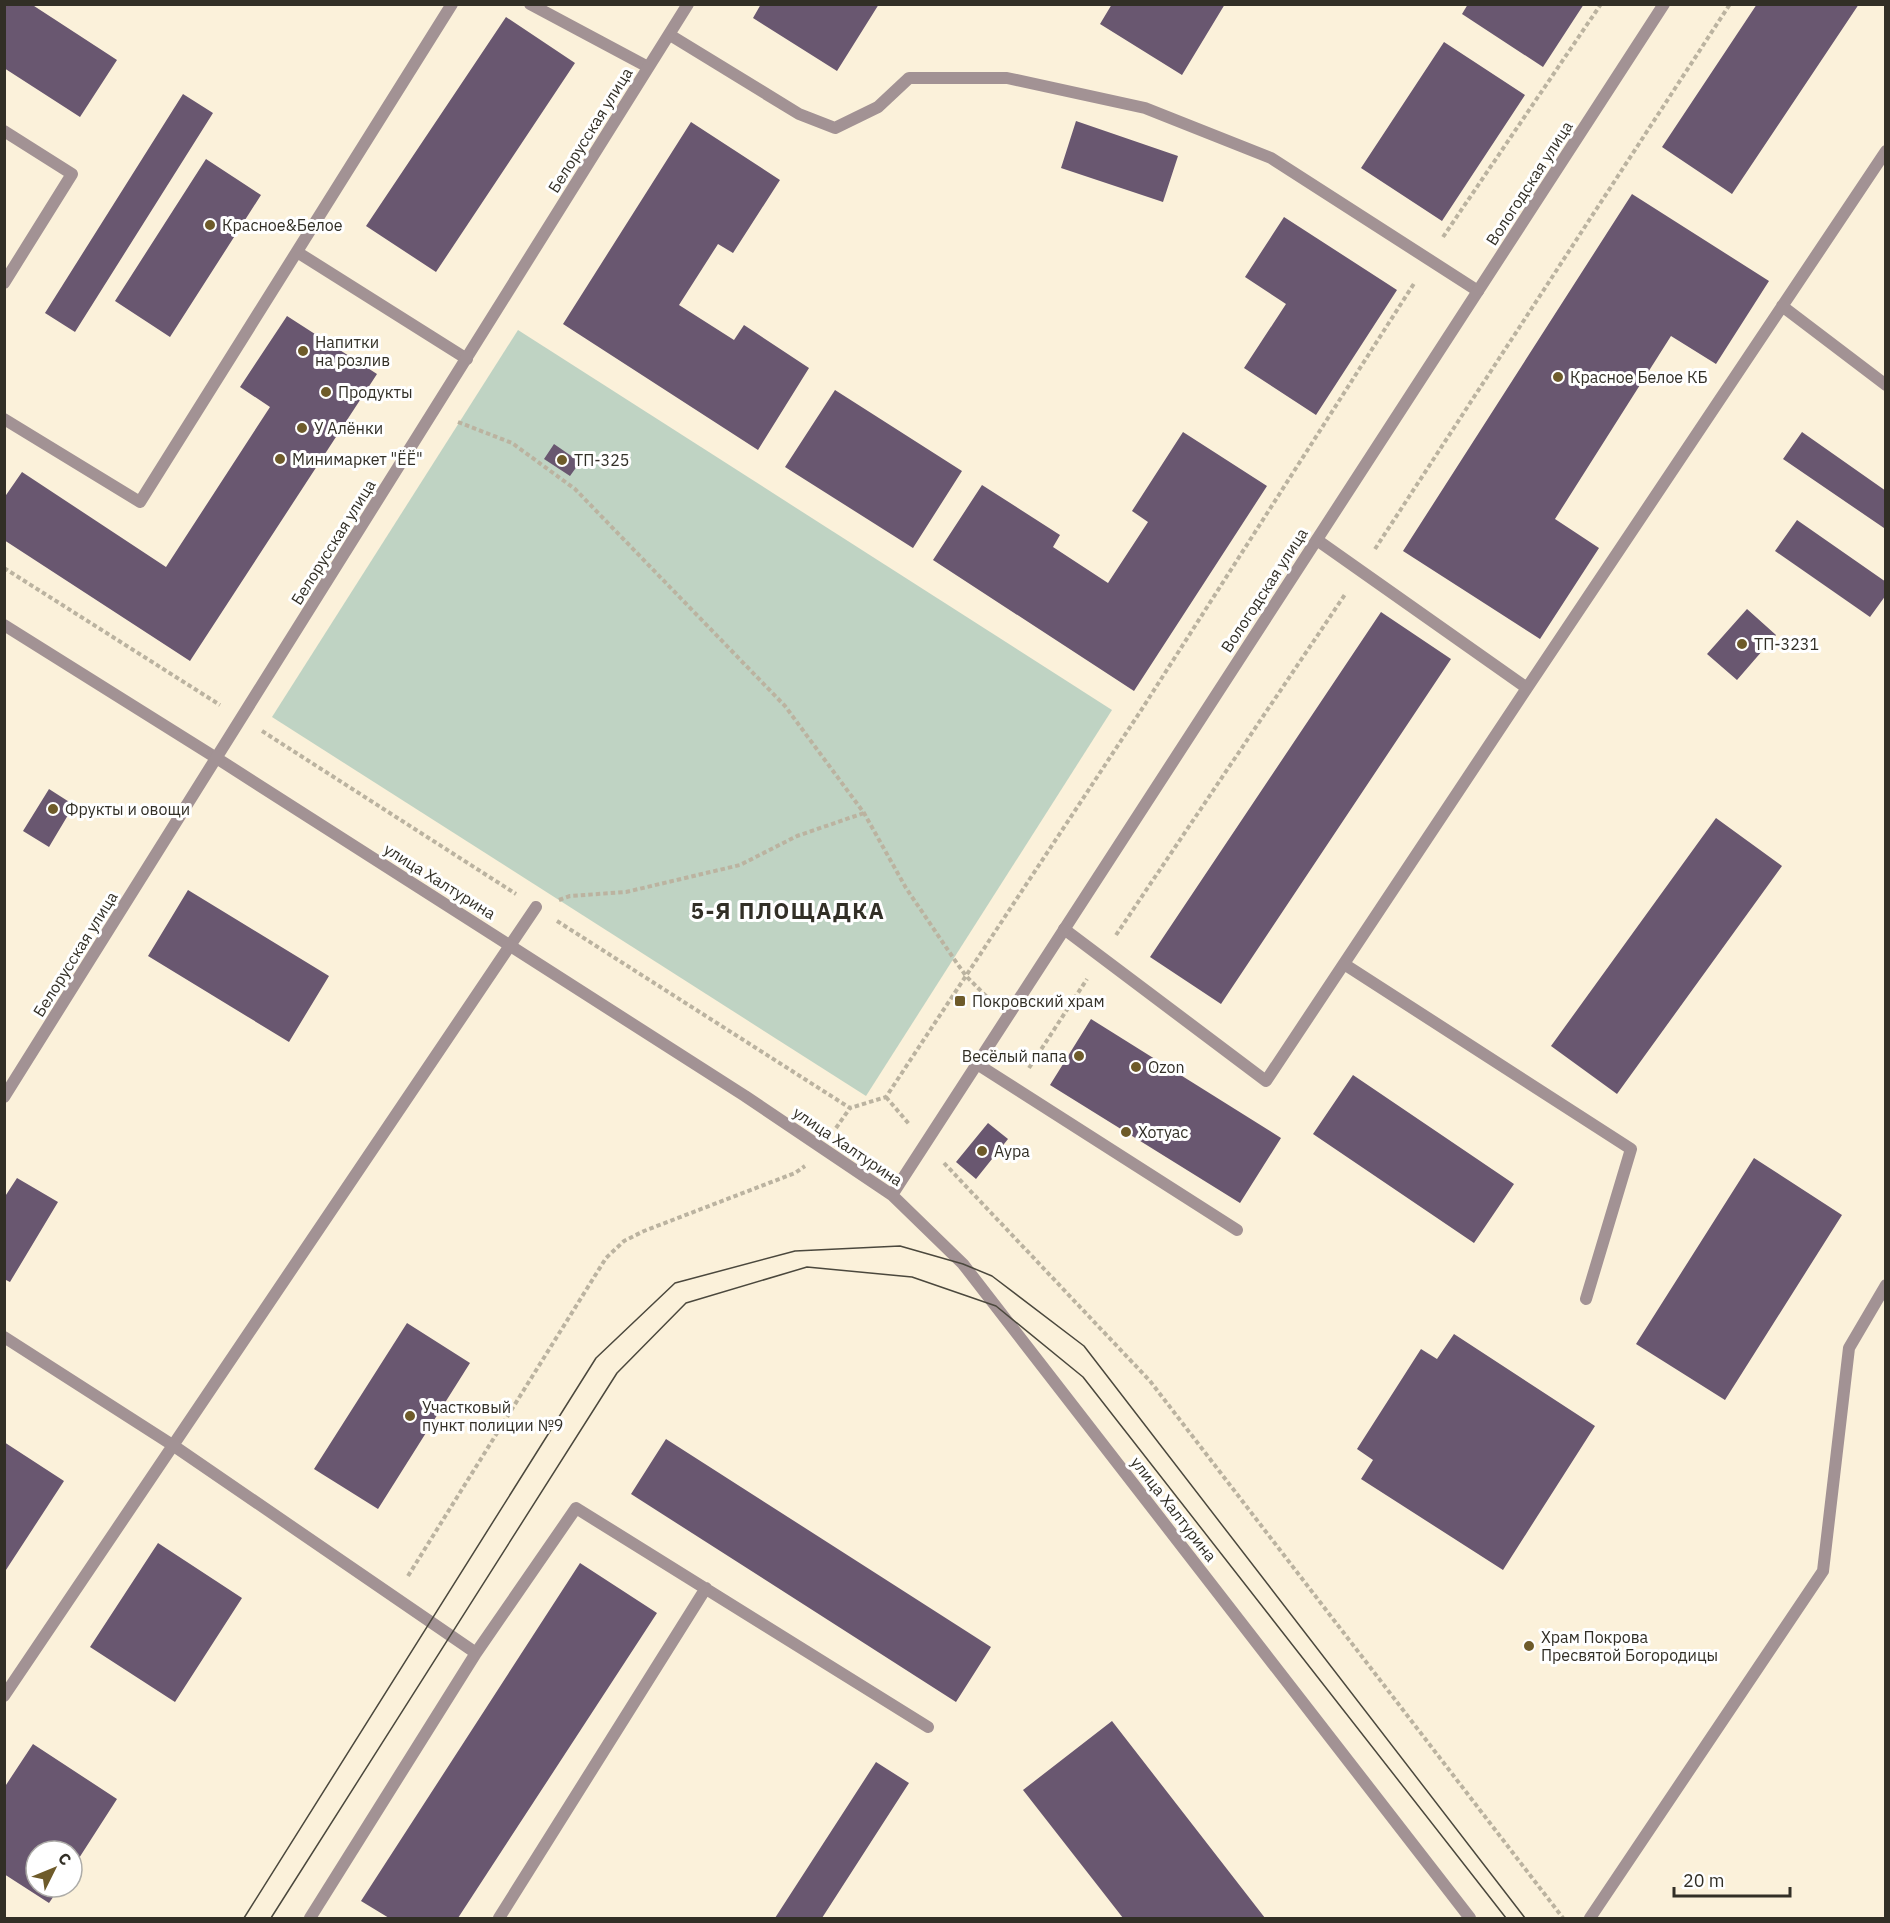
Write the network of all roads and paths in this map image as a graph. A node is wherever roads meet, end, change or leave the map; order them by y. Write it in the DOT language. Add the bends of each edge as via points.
graph roads {
  1 [pos="452,4"];
  2 [pos="530,4"];
  3 [pos="688,4"];
  4 [pos="1601,4"];
  5 [pos="1664,4"];
  6 [pos="670,35"];
  7 [pos="648,67"];
  8 [pos="4,131"];
  9 [pos="1886,151"];
  10 [pos="297,252"];
  11 [pos="1429,260"];
  12 [pos="4,283"];
  13 [pos="1478,291"];
  14 [pos="1782,306"];
  15 [pos="467,359"];
  16 [pos="1886,385"];
  17 [pos="433,413"];
  18 [pos="4,419"];
  19 [pos="1317,540"];
  20 [pos="4,568"];
  21 [pos="4,625"];
  22 [pos="1527,688"];
  23 [pos="243,719"];
  24 [pos="218,759"];
  25 [pos="864,813"];
  26 [pos="537,907"];
  27 [pos="1064,929"];
  28 [pos="512,946"];
  29 [pos="1344,964"];
  30 [pos="966,976"];
  31 [pos="1007,1016"];
  32 [pos="976,1064"];
  33 [pos="4,1097"];
  34 [pos="886,1097"];
  35 [pos="850,1108"];
  36 [pos="925,1143"];
  37 [pos="821,1147"];
  38 [pos="892,1195"];
  39 [pos="1237,1230"];
  40 [pos="1886,1285"];
  41 [pos="1586,1299"];
  42 [pos="4,1337"];
  43 [pos="174,1446"];
  44 [pos="705,1588"];
  45 [pos="395,1597"];
  46 [pos="476,1653"];
  47 [pos="4,1696"];
  48 [pos="928,1727"];
  49 [pos="310,1918"];
  50 [pos="499,1918"];
  51 [pos="1470,1918"];
  52 [pos="1563,1918"];
  53 [pos="1590,1918"];
  1 -- 10 [label="street"];
  2 -- 7 [label="street"];
  3 -- 6 [label="street, Белорусская улица"];
  4 -- 11 [label="path"];
  5 -- 13 [label="street, Вологодская улица"];
  6 -- 7 [label="street, Белорусская улица"];
  6 -- 11 [label="street" via="799,114 835,128 878,107 909,78 1007,78 1145,108 1271,158"];
  7 -- 15 [label="street, Белорусская улица"];
  8 -- 12 [label="street" via="72,174"];
  9 -- 14 [label="street"];
  10 -- 15 [label="street"];
  10 -- 18 [label="street" via="140,502"];
  11 -- 13 [label="street"];
  11 -- 30 [label="path"];
  13 -- 19 [label="street, Вологодская улица"];
  14 -- 16 [label="street"];
  14 -- 22 [label="street"];
  15 -- 17 [label="street, Белорусская улица"];
  17 -- 23 [label="street, Белорусская улица"];
  17 -- 25 [label="path" via="512,443 575,489 785,706"];
  19 -- 22 [label="street"];
  19 -- 27 [label="street, Вологодская улица"];
  20 -- 23 [label="path"];
  21 -- 24 [label="street, улица Халтурина"];
  22 -- 29 [label="street"];
  23 -- 24 [label="street, Белорусская улица"];
  23 -- 26 [label="path"];
  24 -- 28 [label="street, улица Халтурина"];
  24 -- 33 [label="street, Белорусская улица"];
  25 -- 26 [label="path" via="797,836 740,865 626,892 570,896"];
  25 -- 30 [label="path" via="906,888"];
  26 -- 28 [label="street"];
  26 -- 35 [label="path"];
  27 -- 29 [label="street" via="1266,1082"];
  27 -- 31 [label="street, Вологодская улица"];
  28 -- 37 [label="street, улица Халтурина"];
  28 -- 43 [label="street"];
  29 -- 41 [label="street" via="1631,1149"];
  30 -- 31 [label="path"];
  30 -- 34 [label="path"];
  31 -- 32 [label="street, Вологодская улица"];
  32 -- 36 [label="street, Вологодская улица"];
  32 -- 39 [label="street"];
  34 -- 35 [label="path"];
  34 -- 36 [label="path"];
  35 -- 37 [label="path"];
  36 -- 38 [label="street, Вологодская улица"];
  36 -- 52 [label="path" via="1150,1382"];
  37 -- 38 [label="street, улица Халтурина"];
  37 -- 45 [label="path" via="795,1173 644,1231 624,1241 606,1257"];
  38 -- 51 [label="street, улица Халтурина" via="963,1264"];
  40 -- 53 [label="street" via="1849,1348 1823,1571"];
  42 -- 43 [label="street"];
  43 -- 45 [label="street"];
  43 -- 47 [label="street"];
  44 -- 46 [label="street" via="576,1508"];
  44 -- 48 [label="street"];
  44 -- 50 [label="street"];
  45 -- 46 [label="street"];
  46 -- 49 [label="street"];
}
